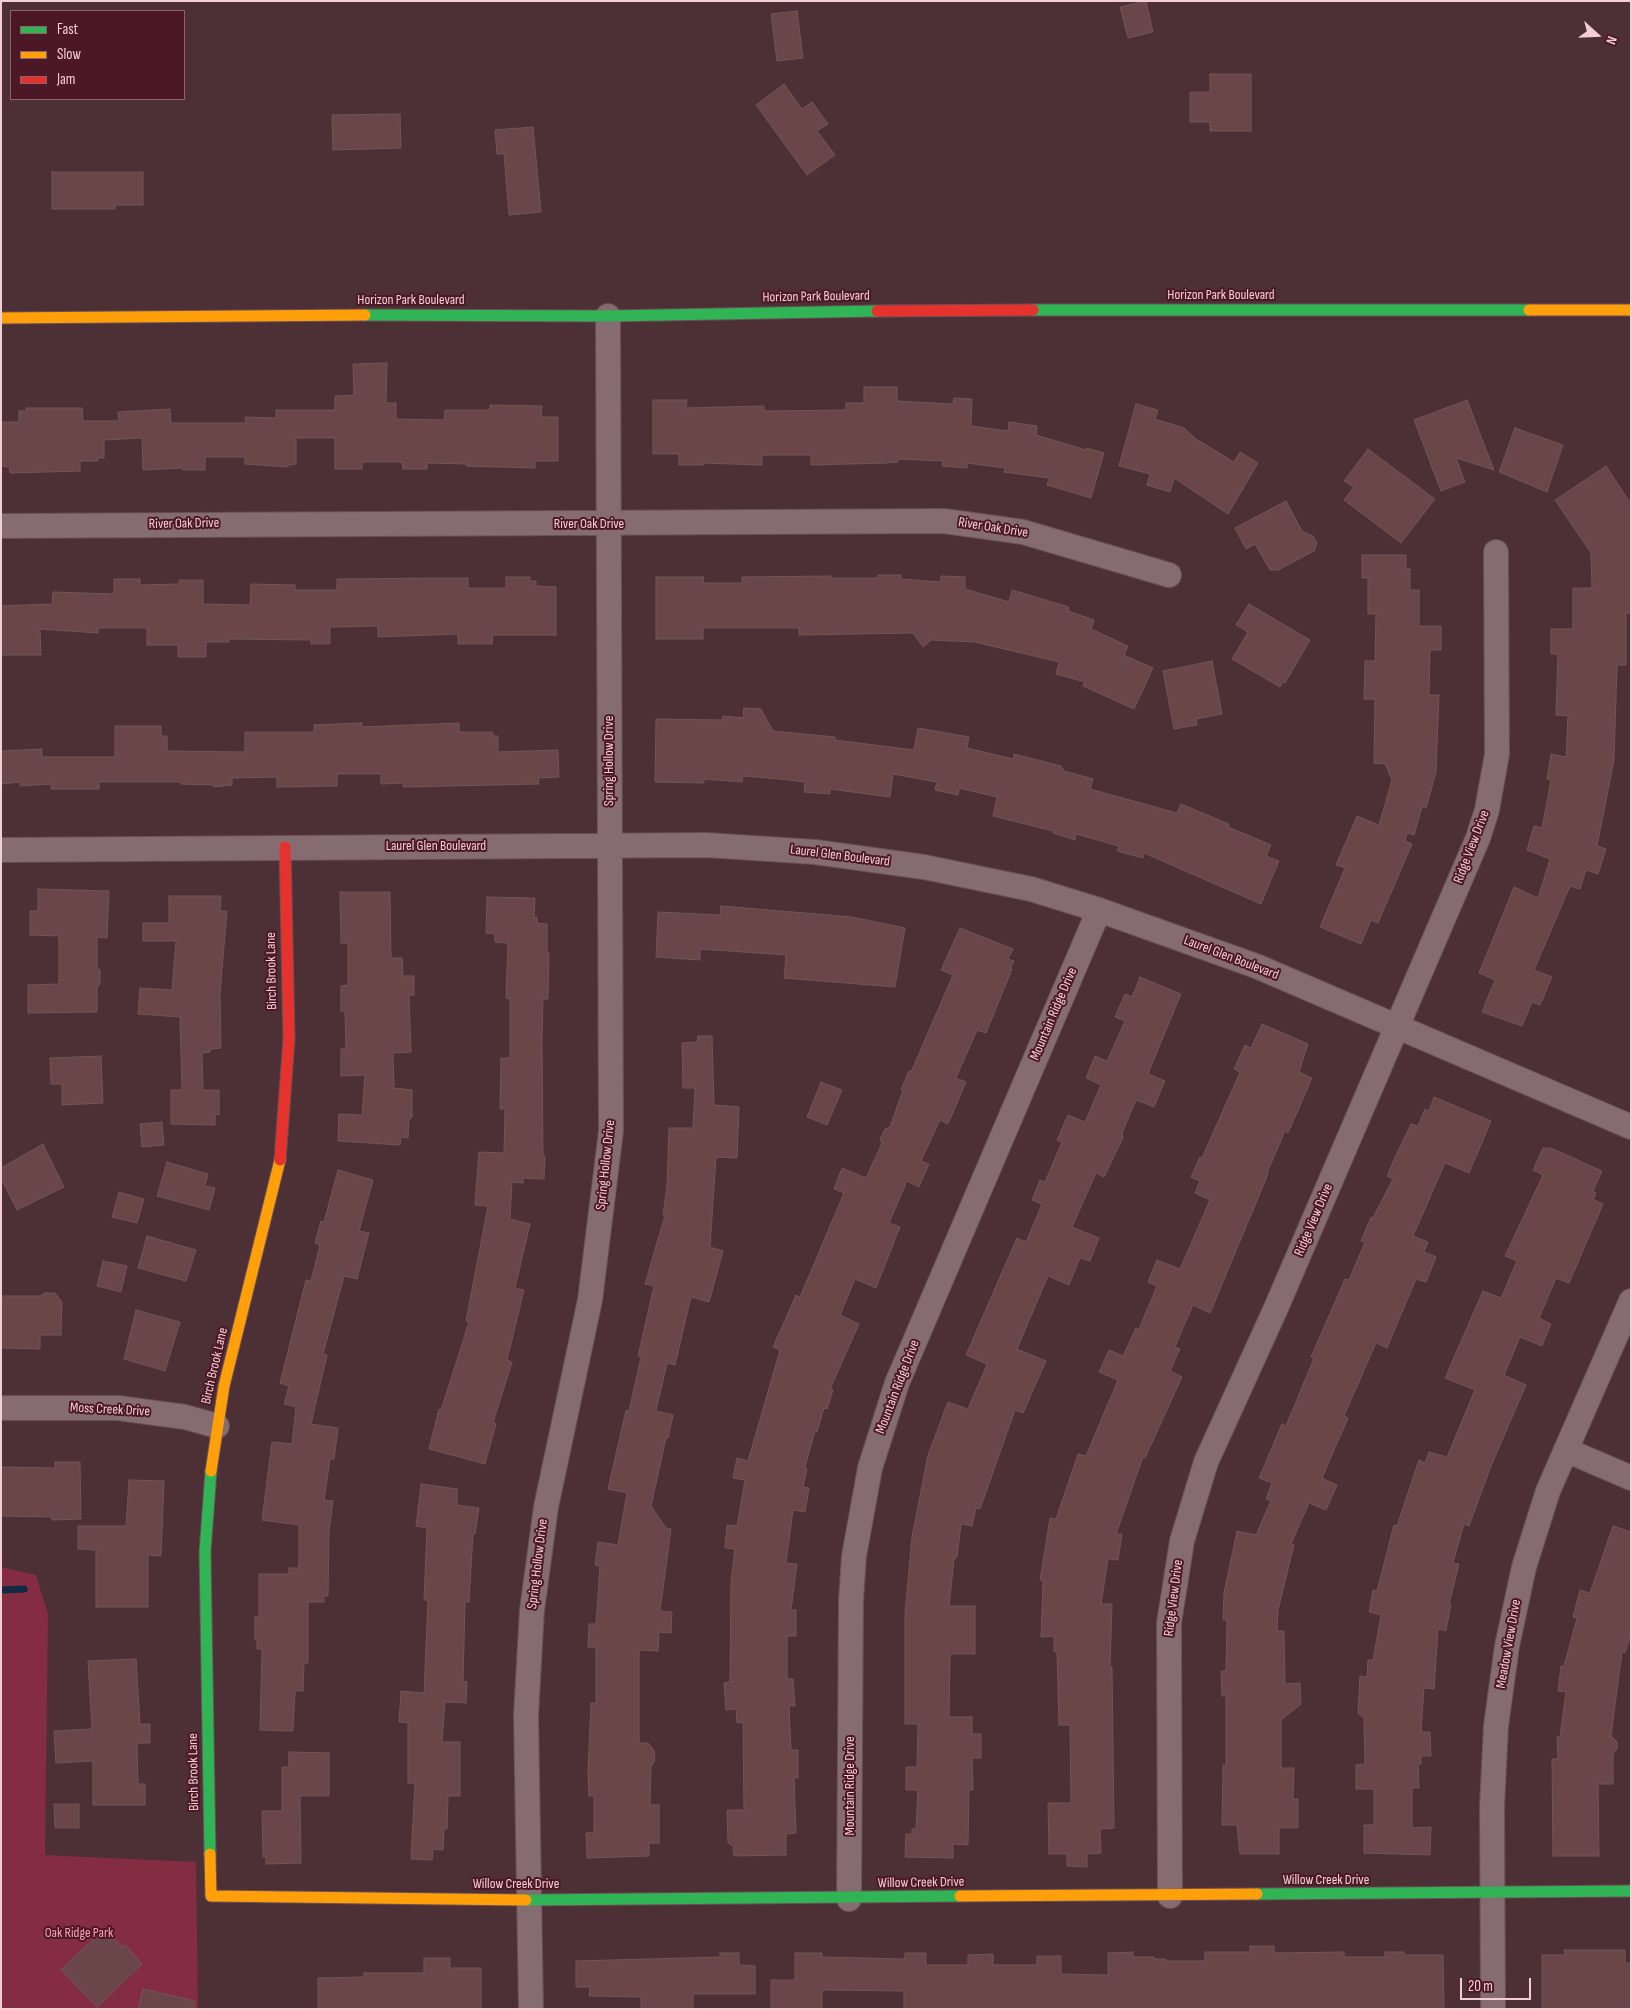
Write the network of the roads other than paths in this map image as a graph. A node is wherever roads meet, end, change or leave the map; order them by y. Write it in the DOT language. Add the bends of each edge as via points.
graph roads {
  1 [pos="1631,310"];
  2 [pos="608,316"];
  3 [pos="1,318"];
  4 [pos="609,524"];
  5 [pos="1,526"];
  6 [pos="1496,552"];
  7 [pos="1169,576"];
  8 [pos="609,845"];
  9 [pos="285,847"];
  10 [pos="1,850"];
  11 [pos="1099,910"];
  12 [pos="1396,1026"];
  13 [pos="1631,1127"];
  14 [pos="1631,1301"];
  15 [pos="1,1408"];
  16 [pos="217,1426"];
  17 [pos="1566,1450"];
  18 [pos="1631,1478"];
  19 [pos="1631,1892"];
  20 [pos="1492,1894"];
  21 [pos="211,1896"];
  22 [pos="1170,1896"];
  23 [pos="849,1899"];
  24 [pos="529,1900"];
  25 [pos="531,2009"];
  26 [pos="1493,2009"];
  1 -- 2 [label="street, Horizon Park Boulevard" via="944,310"];
  2 -- 3 [label="street, Horizon Park Boulevard"];
  2 -- 4 [label="street, Spring Hollow Drive"];
  4 -- 5 [label="street, River Oak Drive" via="405,522"];
  4 -- 7 [label="street, River Oak Drive" via="944,521 1023,532"];
  4 -- 8 [label="street, Spring Hollow Drive"];
  6 -- 12 [label="street, Ridge View Drive" via="1499,726 1493,783 1478,838"];
  8 -- 9 [label="street, Laurel Glen Boulevard"];
  8 -- 11 [label="street, Laurel Glen Boulevard" via="706,845 842,856 924,867 1031,889"];
  8 -- 24 [label="street, Spring Hollow Drive" via="611,1131 590,1300 546,1507 532,1610 526,1715"];
  9 -- 10 [label="street, Laurel Glen Boulevard"];
  9 -- 16 [label="street, Birch Brook Lane" via="289,1039 280,1163 224,1386"];
  11 -- 12 [label="street, Laurel Glen Boulevard" via="1256,966"];
  11 -- 23 [label="street, Mountain Ridge Drive" via="897,1383 870,1468 854,1556 851,1600"];
  12 -- 13 [label="street, Laurel Glen Boulevard"];
  12 -- 22 [label="street, Ridge View Drive" via="1276,1308 1206,1462 1182,1541 1169,1623"];
  14 -- 17 [label="street, Meadow View Drive"];
  15 -- 16 [label="street, Moss Creek Drive" via="118,1408 168,1414"];
  16 -- 21 [label="street, Birch Brook Lane" via="205,1552"];
  17 -- 18 [label="street"];
  17 -- 20 [label="street, Meadow View Drive" via="1548,1491 1524,1567 1507,1646 1496,1726"];
  19 -- 20 [label="street, Willow Creek Drive"];
  20 -- 22 [label="street, Willow Creek Drive"];
  20 -- 26 [label="street, Meadow View Drive"];
  21 -- 24 [label="street, Willow Creek Drive"];
  22 -- 23 [label="street, Willow Creek Drive"];
  23 -- 24 [label="street, Willow Creek Drive"];
  24 -- 25 [label="street, Spring Hollow Drive"];
}
